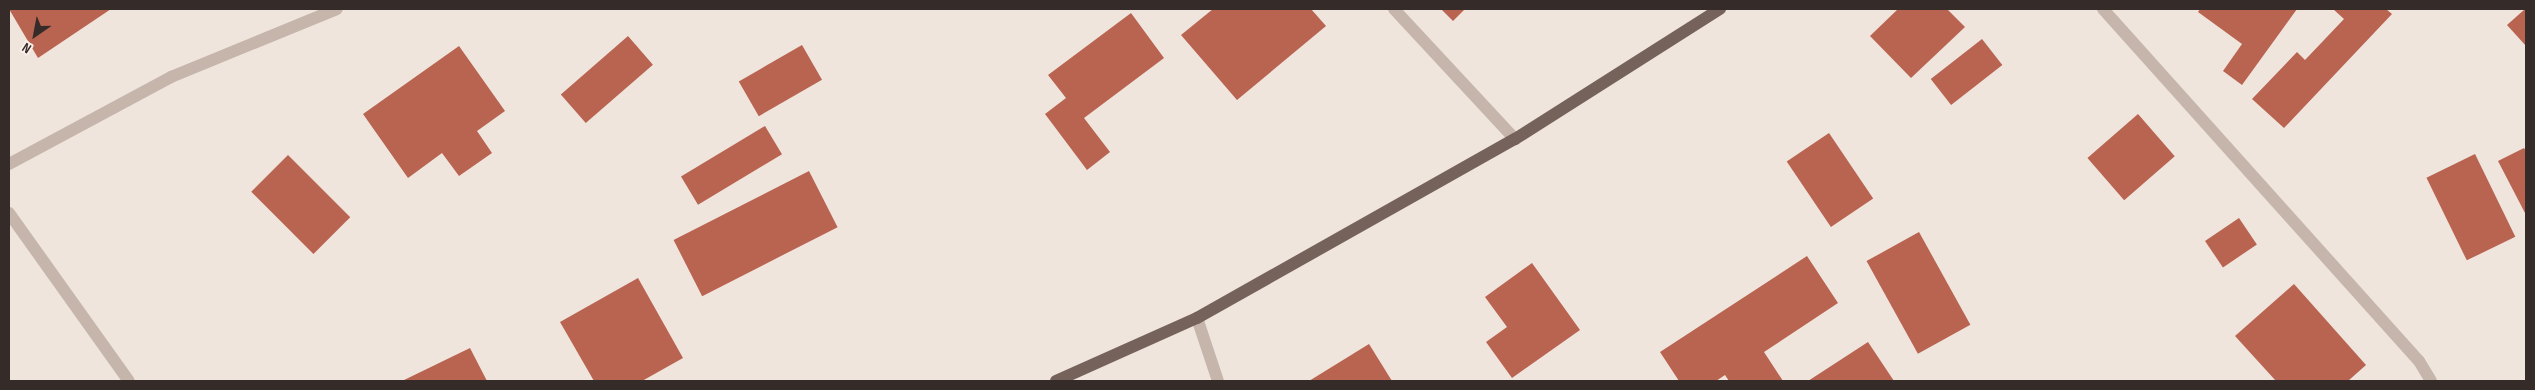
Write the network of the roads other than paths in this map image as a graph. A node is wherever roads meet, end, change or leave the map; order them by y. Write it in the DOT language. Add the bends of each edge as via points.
graph roads {
  1 [pos="338,9"];
  2 [pos="1394,9"];
  3 [pos="1720,9"];
  4 [pos="2102,9"];
  5 [pos="1515,139"];
  6 [pos="9,164"];
  7 [pos="9,213"];
  8 [pos="1197,318"];
  9 [pos="129,381"];
  10 [pos="1056,381"];
  11 [pos="1218,381"];
  12 [pos="2431,381"];
  1 -- 6 [label="street" via="171,77"];
  2 -- 5 [label="street"];
  3 -- 5 [label="main road"];
  4 -- 12 [label="street" via="2412,353"];
  5 -- 8 [label="main road"];
  7 -- 9 [label="street"];
  8 -- 10 [label="main road"];
  8 -- 11 [label="street"];
}
